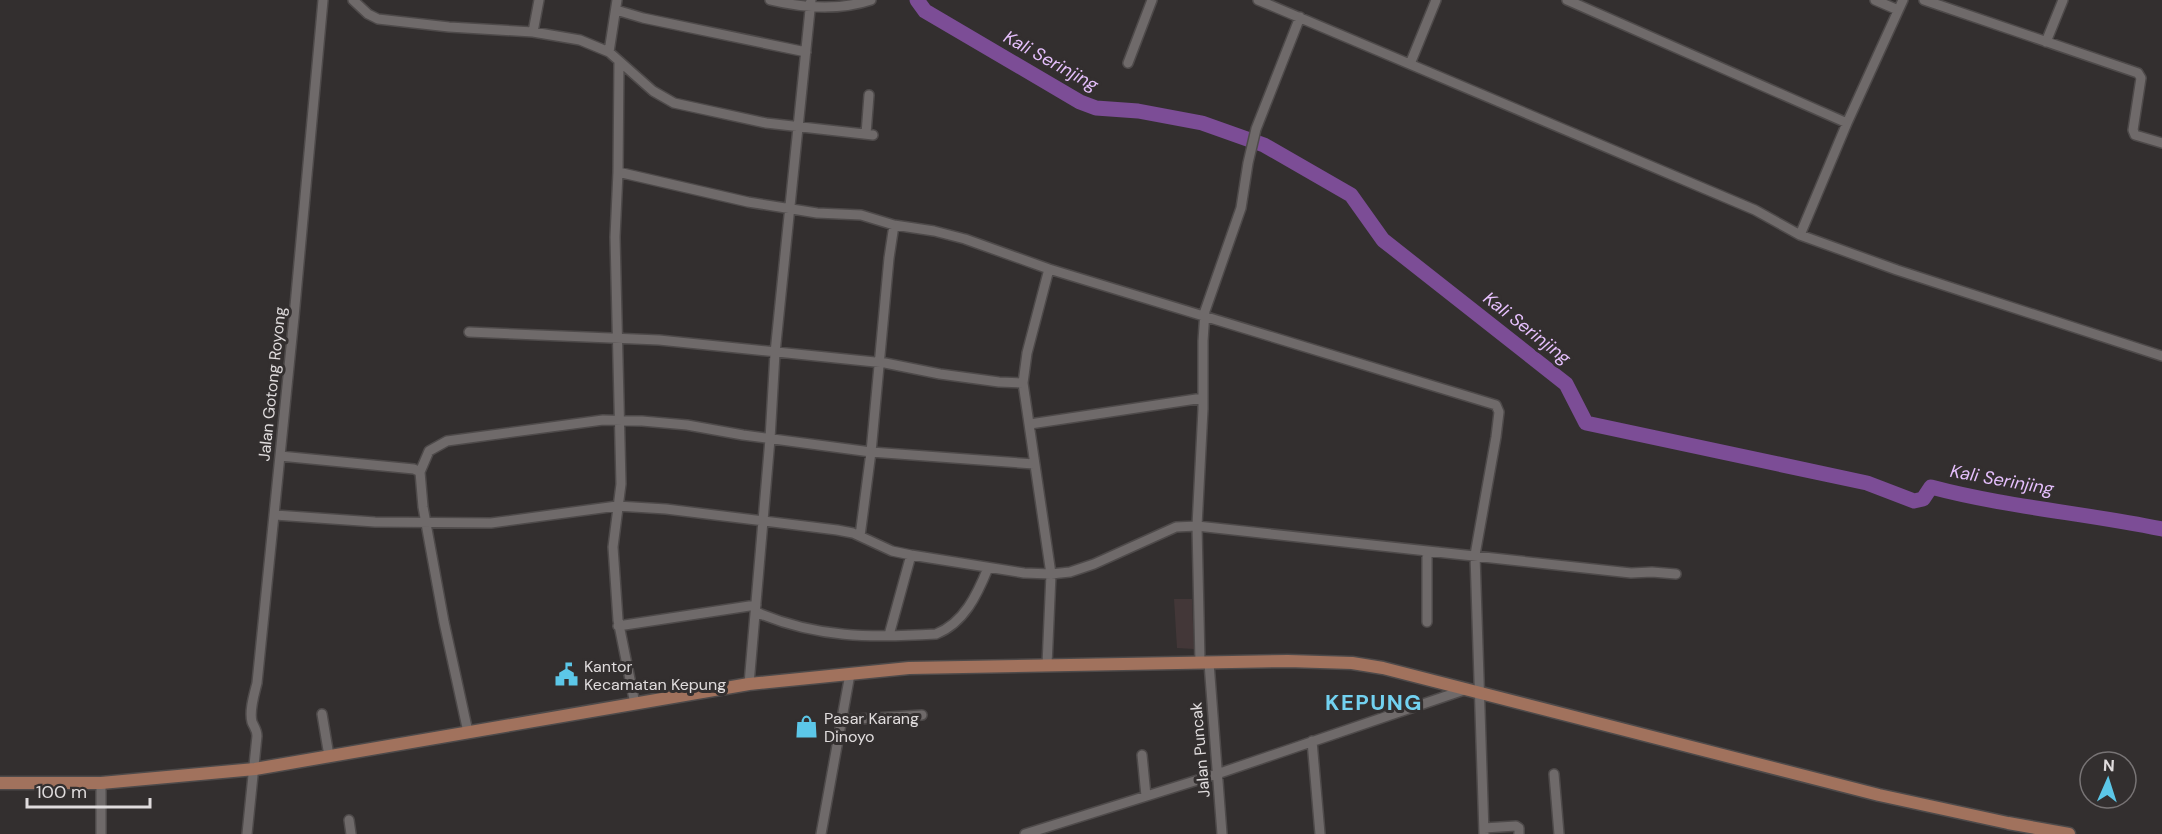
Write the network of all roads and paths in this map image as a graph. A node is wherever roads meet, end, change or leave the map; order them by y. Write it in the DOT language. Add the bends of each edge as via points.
graph roads {
  1 [pos="323,0"];
  2 [pos="353,0"];
  3 [pos="539,0"];
  4 [pos="770,0"];
  5 [pos="871,0"];
  6 [pos="1152,0"];
  7 [pos="1258,0"];
  8 [pos="1436,0"];
  9 [pos="1567,0"];
  10 [pos="1875,0"];
  11 [pos="1903,0"];
  12 [pos="1924,0"];
  13 [pos="2063,0"];
  14 [pos="811,4"];
  15 [pos="617,5"];
  16 [pos="1898,10"];
  17 [pos="1300,17"];
  18 [pos="533,32"];
  19 [pos="2046,42"];
  20 [pos="609,52"];
  21 [pos="806,52"];
  22 [pos="619,62"];
  23 [pos="1128,63"];
  24 [pos="1410,64"];
  25 [pos="869,95"];
  26 [pos="1847,123"];
  27 [pos="799,126"];
  28 [pos="2162,143"];
  29 [pos="618,172"];
  30 [pos="789,209"];
  31 [pos="894,225"];
  32 [pos="1800,235"];
  33 [pos="1049,269"];
  34 [pos="1205,310"];
  35 [pos="469,332"];
  36 [pos="619,338"];
  37 [pos="775,353"];
  38 [pos="2162,356"];
  39 [pos="880,363"];
  40 [pos="1023,383"];
  41 [pos="1203,398"];
  42 [pos="620,420"];
  43 [pos="1030,424"];
  44 [pos="770,439"];
  45 [pos="871,452"];
  46 [pos="280,456"];
  47 [pos="1034,464"];
  48 [pos="420,472"];
  49 [pos="617,506"];
  50 [pos="275,515"];
  51 [pos="764,520"];
  52 [pos="427,524"];
  53 [pos="1197,532"];
  54 [pos="860,536"];
  55 [pos="911,555"];
  56 [pos="1426,556"];
  57 [pos="1475,559"];
  58 [pos="988,568"];
  59 [pos="1051,574"];
  60 [pos="1676,574"];
  61 [pos="756,609"];
  62 [pos="1427,622"];
  63 [pos="618,626"];
  64 [pos="889,635"];
  65 [pos="1204,663"];
  66 [pos="1047,665"];
  67 [pos="850,674"];
  68 [pos="749,684"];
  69 [pos="1472,690"];
  70 [pos="635,704"];
  71 [pos="322,714"];
  72 [pos="922,716"];
  73 [pos="843,720"];
  74 [pos="468,732"];
  75 [pos="1312,741"];
  76 [pos="1142,755"];
  77 [pos="329,756"];
  78 [pos="255,769"];
  79 [pos="1217,774"];
  80 [pos="1554,774"];
  81 [pos="0,783"];
  82 [pos="101,783"];
  83 [pos="1146,796"];
  84 [pos="349,820"];
  85 [pos="1484,831"];
  86 [pos="101,834"];
  87 [pos="247,834"];
  88 [pos="351,834"];
  89 [pos="821,834"];
  90 [pos="1025,834"];
  91 [pos="1222,834"];
  92 [pos="1320,834"];
  93 [pos="1519,834"];
  94 [pos="1559,834"];
  95 [pos="2065,834"];
  1 -- 46 [label="street, Jalan Gotong Royong"];
  2 -- 18 [label="street" via="368,14 388,21"];
  3 -- 18 [label="street"];
  4 -- 14 [label="street"];
  5 -- 14 [label="street" via="840,7"];
  6 -- 23 [label="street"];
  7 -- 17 [label="street"];
  8 -- 24 [label="street"];
  9 -- 26 [label="street"];
  10 -- 16 [label="street"];
  11 -- 16 [label="street"];
  12 -- 19 [label="street"];
  13 -- 19 [label="street"];
  14 -- 21 [label="street"];
  15 -- 20 [label="street"];
  15 -- 21 [label="street" via="643,18"];
  16 -- 26 [label="street"];
  17 -- 24 [label="street"];
  17 -- 34 [label="street, Jalan Puncak" via="1256,129 1241,208"];
  18 -- 20 [label="street" via="580,40"];
  19 -- 28 [label="street" via="2138,73 2141,78 2133,130 2141,138"];
  20 -- 22 [label="street"];
  21 -- 27 [label="street"];
  22 -- 27 [label="street" via="674,103 766,123"];
  22 -- 29 [label="street"];
  24 -- 32 [label="street" via="1755,210"];
  25 -- 27 [label="street" via="870,134"];
  26 -- 32 [label="street"];
  27 -- 30 [label="street"];
  29 -- 30 [label="street"];
  29 -- 36 [label="street" via="615,237"];
  30 -- 31 [label="street" via="861,215"];
  30 -- 37 [label="street"];
  31 -- 33 [label="street" via="965,239"];
  31 -- 39 [label="street"];
  32 -- 38 [label="street"];
  33 -- 34 [label="street"];
  33 -- 40 [label="street"];
  34 -- 41 [label="street, Jalan Puncak"];
  34 -- 57 [label="street" via="1496,405 1496,437"];
  35 -- 36 [label="street"];
  36 -- 37 [label="street"];
  36 -- 42 [label="street"];
  37 -- 39 [label="street"];
  37 -- 44 [label="street"];
  39 -- 40 [label="street"];
  39 -- 45 [label="street"];
  40 -- 43 [label="street"];
  41 -- 43 [label="street"];
  41 -- 53 [label="street, Jalan Puncak"];
  42 -- 44 [label="street" via="687,425"];
  42 -- 48 [label="street" via="447,441 429,451"];
  42 -- 49 [label="street" via="621,484"];
  43 -- 47 [label="street"];
  44 -- 45 [label="street"];
  44 -- 51 [label="street"];
  45 -- 47 [label="street"];
  45 -- 54 [label="street"];
  46 -- 48 [label="street"];
  46 -- 50 [label="street, Jalan Gotong Royong"];
  47 -- 59 [label="street"];
  48 -- 52 [label="street"];
  49 -- 51 [label="street"];
  49 -- 52 [label="street" via="490,523"];
  49 -- 63 [label="street" via="612,547"];
  50 -- 52 [label="street"];
  50 -- 78 [label="street, Jalan Gotong Royong" via="252,709 258,736"];
  51 -- 54 [label="street"];
  51 -- 61 [label="street"];
  52 -- 74 [label="street"];
  53 -- 56 [label="street"];
  53 -- 59 [label="street" via="1176,527 1094,564"];
  53 -- 65 [label="street, Jalan Puncak"];
  54 -- 55 [label="street"];
  55 -- 58 [label="street"];
  55 -- 64 [label="street"];
  56 -- 57 [label="street"];
  56 -- 62 [label="street"];
  57 -- 60 [label="street"];
  57 -- 69 [label="street"];
  58 -- 59 [label="street"];
  58 -- 64 [label="street" via="965,612 948,629 936,634"];
  59 -- 66 [label="street"];
  61 -- 63 [label="street"];
  61 -- 64 [label="street" via="803,629"];
  61 -- 68 [label="street"];
  63 -- 70 [label="street"];
  65 -- 66 [label="main road"];
  65 -- 69 [label="main road" via="1352,663"];
  65 -- 79 [label="street, Jalan Puncak"];
  66 -- 67 [label="main road" via="909,668"];
  67 -- 68 [label="main road"];
  67 -- 73 [label="street"];
  68 -- 70 [label="main road"];
  69 -- 75 [label="street"];
  69 -- 85 [label="street"];
  69 -- 95 [label="main road" via="1867,792"];
  70 -- 74 [label="main road"];
  71 -- 77 [label="street"];
  72 -- 73 [label="street"];
  73 -- 89 [label="street"];
  74 -- 77 [label="main road"];
  75 -- 79 [label="street"];
  75 -- 92 [label="street"];
  76 -- 83 [label="street"];
  77 -- 78 [label="main road"];
  78 -- 82 [label="main road"];
  78 -- 87 [label="street, Jalan Gotong Royong"];
  79 -- 83 [label="street"];
  79 -- 91 [label="street, Jalan Puncak"];
  80 -- 94 [label="street"];
  81 -- 82 [label="main road"];
  82 -- 86 [label="street"];
  83 -- 90 [label="street"];
  84 -- 88 [label="street"];
  85 -- 93 [label="street" via="1516,826"];
}
